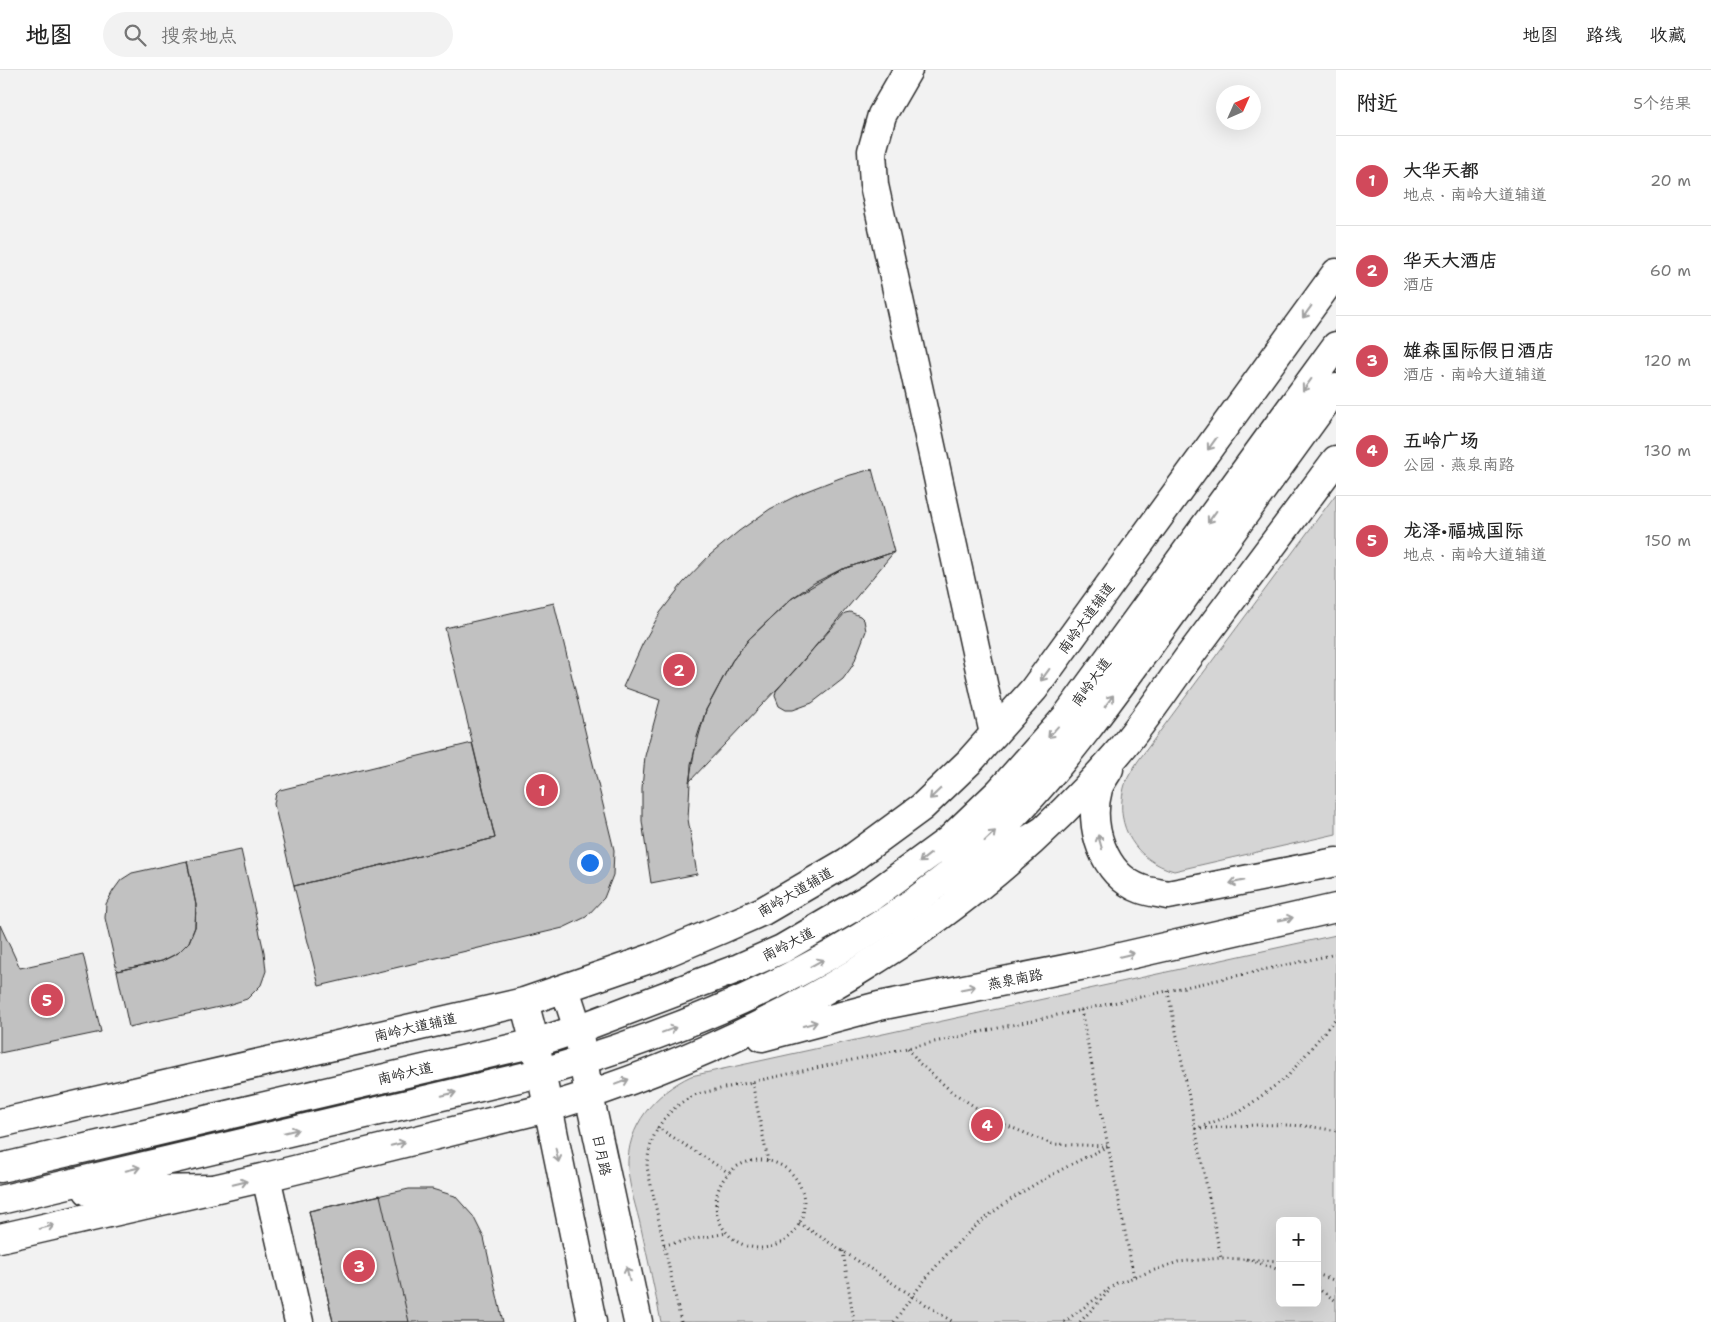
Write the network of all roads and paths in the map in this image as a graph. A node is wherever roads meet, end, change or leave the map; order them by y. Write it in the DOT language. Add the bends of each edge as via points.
graph roads {
  1 [pos="908,70"];
  2 [pos="1336,273"];
  3 [pos="1336,346"];
  4 [pos="1336,388"];
  5 [pos="1336,460"];
  6 [pos="994,734"];
  7 [pos="1117,754"];
  8 [pos="1041,832"];
  9 [pos="1336,862"];
  10 [pos="1336,908"];
  11 [pos="888,919"];
  12 [pos="1336,954"];
  13 [pos="565,989"];
  14 [pos="1168,990"];
  15 [pos="524,1002"];
  16 [pos="1081,1010"];
  17 [pos="1336,1018"];
  18 [pos="578,1029"];
  19 [pos="535,1042"];
  20 [pos="908,1048"];
  21 [pos="695,1054"];
  22 [pos="583,1060"];
  23 [pos="540,1073"];
  24 [pos="752,1082"];
  25 [pos="589,1095"];
  26 [pos="547,1108"];
  27 [pos="0,1123"];
  28 [pos="657,1127"];
  29 [pos="1195,1129"];
  30 [pos="1336,1131"];
  31 [pos="1108,1146"];
  32 [pos="768,1161"];
  33 [pos="0,1168"];
  34 [pos="729,1173"];
  35 [pos="266,1177"];
  36 [pos="212,1189"];
  37 [pos="34,1192"];
  38 [pos="0,1200"];
  39 [pos="799,1223"];
  40 [pos="727,1233"];
  41 [pos="0,1238"];
  42 [pos="664,1245"];
  43 [pos="842,1251"];
  44 [pos="1221,1258"];
  45 [pos="1243,1258"];
  46 [pos="1276,1261"];
  47 [pos="1276,1269"];
  48 [pos="1321,1275"];
  49 [pos="1134,1277"];
  50 [pos="1336,1281"];
  51 [pos="1117,1283"];
  52 [pos="1321,1291"];
  53 [pos="912,1296"];
  54 [pos="1336,1301"];
  55 [pos="299,1322"];
  56 [pos="592,1322"];
  57 [pos="638,1322"];
  58 [pos="680,1322"];
  59 [pos="854,1322"];
  60 [pos="894,1322"];
  61 [pos="953,1322"];
  62 [pos="1064,1322"];
  63 [pos="1080,1322"];
  1 -- 6 [label="main road" via="882,115 872,151 874,185"];
  2 -- 6 [label="main road, 南岭大道辅道, one-way" via="1034,689"];
  3 -- 18 [label="main road, 南岭大道, one-way" via="1066,717 999,792 949,840 871,897 782,949"];
  11 -- 4 [label="main road, 南岭大道, one-way" via="940,880 1019,810 1085,734"];
  5 -- 7 [label="main road"];
  6 -- 13 [label="main road, 南岭大道辅道, one-way" via="922,808 847,862 795,894 722,929"];
  7 -- 8 [label="main road"];
  9 -- 7 [label="main road, one-way" via="1168,895 1140,889 1116,872 1099,845 1095,810 1099,788"];
  8 -- 11 [label="main road" via="977,873"];
  8 -- 21 [label="main road" via="906,942 813,998"];
  21 -- 10 [label="main road, 燕泉南路, one-way" via="879,1006 1084,965"];
  22 -- 11 [label="main road, 南岭大道, one-way" via="684,1025 753,995 833,954"];
  12 -- 14 [label="path"];
  13 -- 15 [label="main road, 南岭大道辅道"];
  13 -- 18 [label="main road, 日月路"];
  14 -- 16 [label="path"];
  14 -- 29 [label="path"];
  15 -- 19 [label="main road"];
  15 -- 27 [label="main road, 南岭大道辅道"];
  16 -- 20 [label="path"];
  16 -- 31 [label="path"];
  17 -- 29 [label="path" via="1288,1076 1240,1112"];
  18 -- 19 [label="main road, 南岭大道"];
  18 -- 22 [label="main road, 日月路"];
  19 -- 23 [label="main road"];
  19 -- 33 [label="main road, 南岭大道"];
  20 -- 24 [label="path"];
  20 -- 31 [label="path" via="920,1064 951,1092 998,1122 1052,1144"];
  25 -- 21 [label="main road, one-way"];
  22 -- 23 [label="main road, 南岭大道"];
  22 -- 25 [label="main road, 日月路"];
  23 -- 26 [label="main road"];
  37 -- 23 [label="main road, 南岭大道, one-way"];
  24 -- 28 [label="path" via="685,1099"];
  24 -- 32 [label="path"];
  25 -- 26 [label="main road"];
  57 -- 25 [label="main road, 日月路, one-way"];
  35 -- 26 [label="main road, one-way"];
  26 -- 56 [label="main road, one-way"];
  28 -- 34 [label="path"];
  28 -- 42 [label="path" via="647,1167"];
  29 -- 30 [label="path" via="1264,1123 1316,1126"];
  29 -- 44 [label="path"];
  31 -- 49 [label="path"];
  31 -- 53 [label="path" via="1060,1170 986,1217 956,1245"];
  32 -- 34 [label="path" via="740,1164"];
  32 -- 39 [label="path" via="781,1166 800,1187 804,1202"];
  34 -- 40 [label="path" via="720,1184 716,1197 716,1212"];
  36 -- 35 [label="main road, one-way"];
  35 -- 55 [label="main road"];
  36 -- 37 [label="main road"];
  41 -- 36 [label="main road, one-way"];
  37 -- 38 [label="main road, 南岭大道"];
  39 -- 40 [label="path" via="785,1240 765,1248 743,1246"];
  39 -- 43 [label="path"];
  40 -- 42 [label="path"];
  42 -- 58 [label="path"];
  43 -- 53 [label="path"];
  43 -- 59 [label="path"];
  44 -- 45 [label="path"];
  44 -- 49 [label="path" via="1178,1262"];
  45 -- 46 [label="path"];
  45 -- 47 [label="path"];
  48 -- 50 [label="path"];
  49 -- 51 [label="path"];
  51 -- 62 [label="path"];
  51 -- 63 [label="path"];
  52 -- 54 [label="path"];
  53 -- 60 [label="path"];
  53 -- 61 [label="path"];
}
